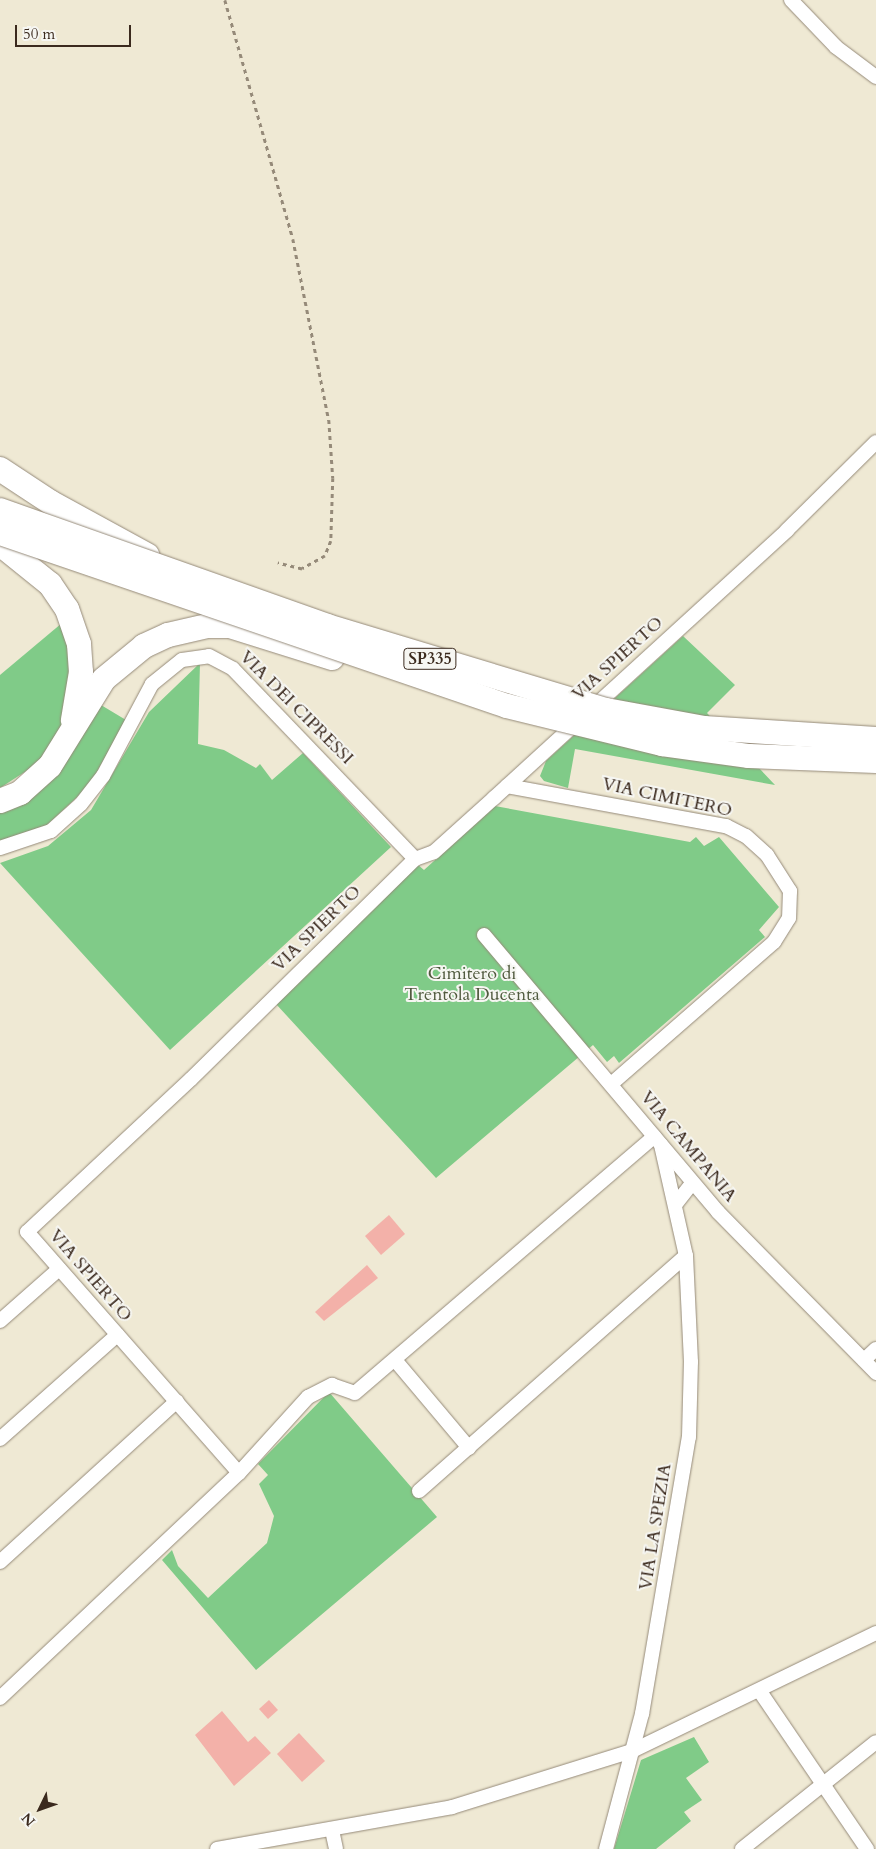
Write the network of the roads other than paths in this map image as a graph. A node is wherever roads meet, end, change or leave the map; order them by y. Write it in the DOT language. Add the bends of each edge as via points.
graph roads {
  1 [pos="791,0"];
  2 [pos="876,77"];
  3 [pos="876,442"];
  4 [pos="0,469"];
  5 [pos="0,510"];
  6 [pos="0,533"];
  7 [pos="0,544"];
  8 [pos="168,566"];
  9 [pos="89,680"];
  10 [pos="507,706"];
  11 [pos="876,739"];
  12 [pos="876,761"];
  13 [pos="506,786"];
  14 [pos="0,801"];
  15 [pos="0,848"];
  16 [pos="415,859"];
  17 [pos="484,935"];
  18 [pos="611,1084"];
  19 [pos="658,1141"];
  20 [pos="692,1183"];
  21 [pos="675,1205"];
  22 [pos="686,1256"];
  23 [pos="59,1269"];
  24 [pos="0,1321"];
  25 [pos="117,1335"];
  26 [pos="876,1349"];
  27 [pos="395,1360"];
  28 [pos="864,1360"];
  29 [pos="876,1373"];
  30 [pos="177,1401"];
  31 [pos="0,1440"];
  32 [pos="469,1448"];
  33 [pos="239,1473"];
  34 [pos="419,1491"];
  35 [pos="0,1562"];
  36 [pos="876,1633"];
  37 [pos="761,1693"];
  38 [pos="0,1698"];
  39 [pos="876,1742"];
  40 [pos="632,1751"];
  41 [pos="823,1784"];
  42 [pos="332,1830"];
  43 [pos="217,1849"];
  44 [pos="336,1849"];
  45 [pos="606,1849"];
  46 [pos="742,1849"];
  47 [pos="867,1849"];
  1 -- 2 [label="street" via="836,48"];
  3 -- 13 [label="street, VIA SPIERTO" via="787,530"];
  4 -- 8 [label="highway" via="50,502"];
  5 -- 8 [label="highway, SP335, bridge"];
  6 -- 10 [label="highway, SP335, bridge"];
  7 -- 9 [label="highway" via="50,584 67,610"];
  8 -- 11 [label="highway, SP335, bridge" via="327,626 606,710 704,728"];
  9 -- 10 [label="highway, bridge" via="160,638 206,626 230,626 456,696"];
  9 -- 14 [label="highway" via="71,734 50,766 20,793"];
  10 -- 12 [label="highway, SP335, bridge" via="662,744 749,756"];
  13 -- 16 [label="street, VIA SPIERTO" via="434,852"];
  13 -- 18 [label="street, VIA CIMITERO" via="726,826 746,836 767,855 790,891 789,918 774,942"];
  15 -- 16 [label="street, VIA DEI CIPRESSI" via="51,831 81,804 104,776 152,684 182,660 209,656 234,669"];
  16 -- 23 [label="street, VIA SPIERTO" via="191,1079 27,1232"];
  17 -- 18 [label="street, VIA CAMPANIA"];
  18 -- 19 [label="street, VIA CAMPANIA"];
  19 -- 20 [label="street, VIA CAMPANIA"];
  19 -- 21 [label="street, VIA LA SPEZIA"];
  19 -- 27 [label="street"];
  20 -- 21 [label="street"];
  20 -- 28 [label="street, VIA CAMPANIA"];
  21 -- 22 [label="street, VIA LA SPEZIA"];
  22 -- 32 [label="street"];
  22 -- 40 [label="street, VIA LA SPEZIA" via="691,1362 689,1437 663,1604"];
  23 -- 24 [label="street"];
  23 -- 25 [label="street, VIA SPIERTO"];
  25 -- 30 [label="street, VIA SPIERTO"];
  25 -- 31 [label="street"];
  26 -- 28 [label="street"];
  27 -- 32 [label="street"];
  27 -- 33 [label="street" via="355,1392 332,1385 308,1397"];
  28 -- 29 [label="street, VIA CAMPANIA"];
  30 -- 33 [label="street, VIA SPIERTO"];
  30 -- 35 [label="street"];
  32 -- 34 [label="street"];
  33 -- 38 [label="street"];
  36 -- 37 [label="street"];
  37 -- 40 [label="street"];
  37 -- 41 [label="street"];
  39 -- 41 [label="street"];
  40 -- 42 [label="street" via="452,1807"];
  40 -- 45 [label="street, VIA LA SPEZIA"];
  41 -- 46 [label="street"];
  41 -- 47 [label="street"];
  42 -- 43 [label="street"];
  42 -- 44 [label="street"];
}
